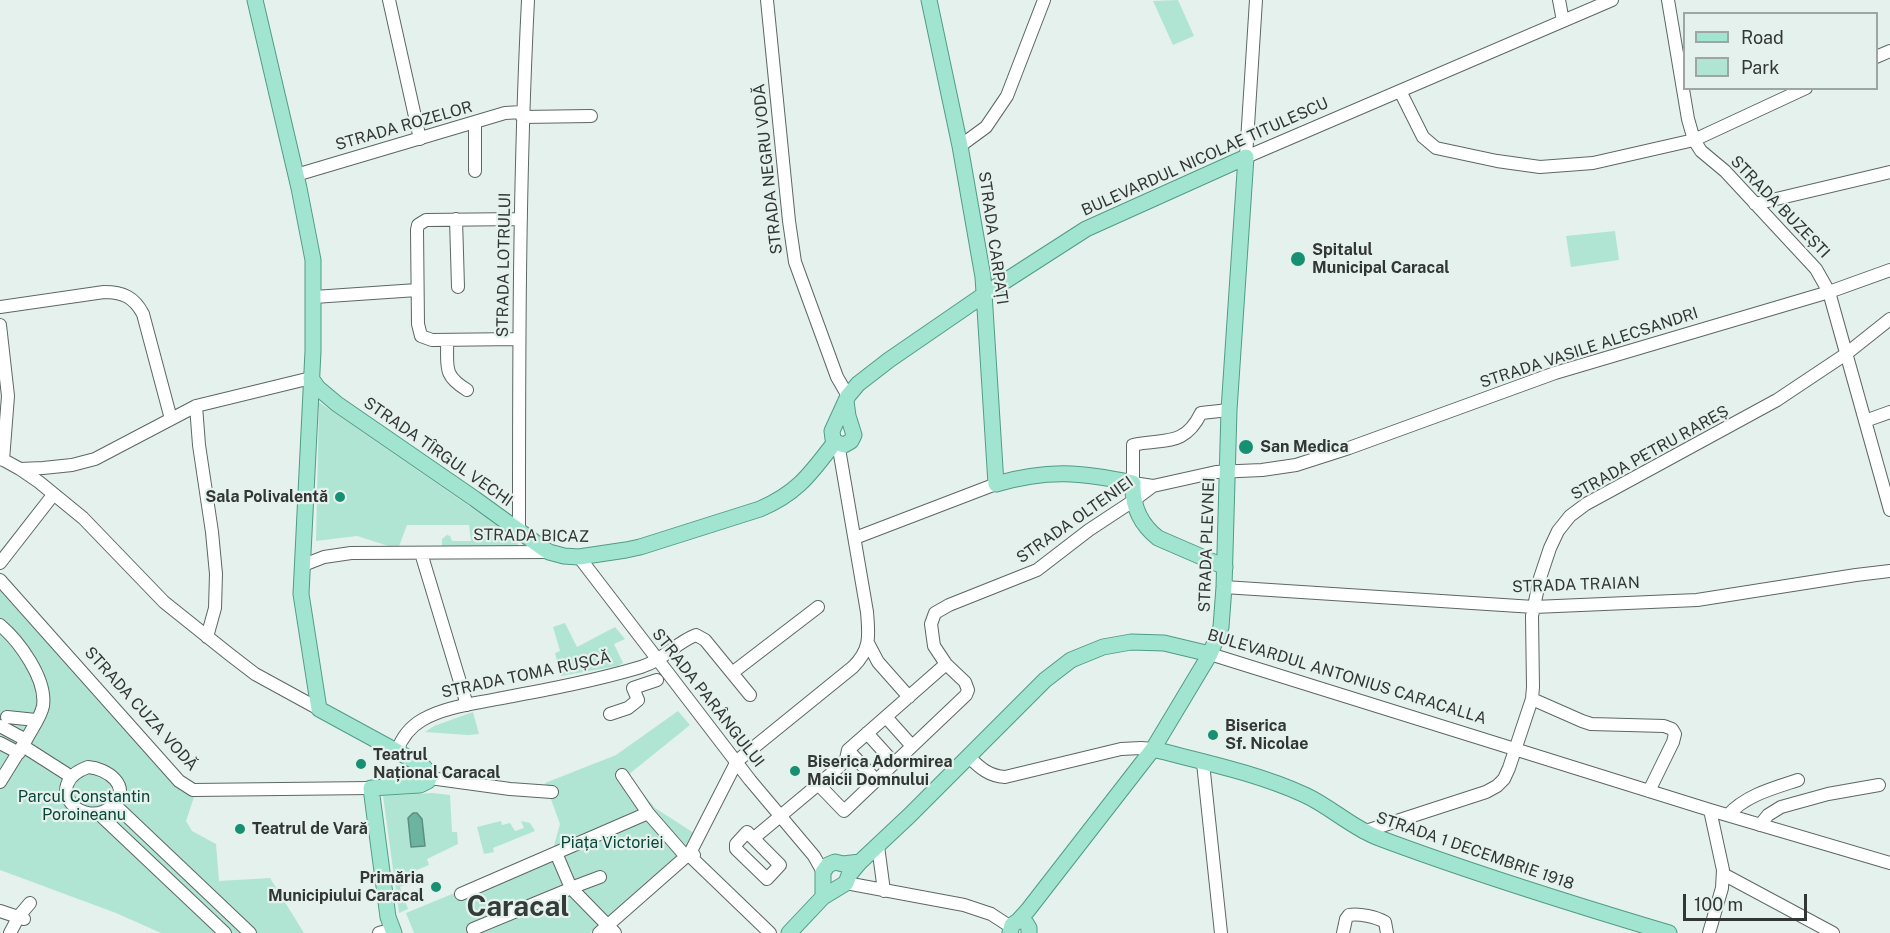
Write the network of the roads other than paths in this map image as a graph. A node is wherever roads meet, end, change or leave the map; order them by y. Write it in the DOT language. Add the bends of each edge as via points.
graph roads {
  1 [pos="255,0"];
  2 [pos="389,0"];
  3 [pos="528,0"];
  4 [pos="766,0"];
  5 [pos="929,0"];
  6 [pos="1044,0"];
  7 [pos="1256,0"];
  8 [pos="1559,0"];
  9 [pos="1612,0"];
  10 [pos="1668,0"];
  11 [pos="1563,21"];
  12 [pos="1683,89"];
  13 [pos="1683,90"];
  14 [pos="1802,90"];
  15 [pos="1400,92"];
  16 [pos="522,115"];
  17 [pos="591,116"];
  18 [pos="475,123"];
  19 [pos="420,139"];
  20 [pos="1694,140"];
  21 [pos="960,146"];
  22 [pos="1246,157"];
  23 [pos="475,171"];
  24 [pos="1890,172"];
  25 [pos="296,175"];
  26 [pos="1755,204"];
  27 [pos="456,219"];
  28 [pos="521,219"];
  29 [pos="1890,270"];
  30 [pos="458,287"];
  31 [pos="417,291"];
  32 [pos="1829,292"];
  33 [pos="985,294"];
  34 [pos="314,297"];
  35 [pos="0,307"];
  36 [pos="1890,319"];
  37 [pos="0,325"];
  38 [pos="519,339"];
  39 [pos="447,340"];
  40 [pos="1846,354"];
  41 [pos="311,378"];
  42 [pos="467,390"];
  43 [pos="847,399"];
  44 [pos="196,406"];
  45 [pos="1229,410"];
  46 [pos="1890,412"];
  47 [pos="171,419"];
  48 [pos="1865,421"];
  49 [pos="841,442"];
  50 [pos="1,459"];
  51 [pos="20,469"];
  52 [pos="1227,470"];
  53 [pos="1133,483"];
  54 [pos="996,484"];
  55 [pos="1153,486"];
  56 [pos="53,495"];
  57 [pos="1133,501"];
  58 [pos="1890,510"];
  59 [pos="523,534"];
  60 [pos="855,538"];
  61 [pos="549,552"];
  62 [pos="421,553"];
  63 [pos="522,553"];
  64 [pos="579,556"];
  65 [pos="0,563"];
  66 [pos="301,566"];
  67 [pos="1225,567"];
  68 [pos="1890,571"];
  69 [pos="0,579"];
  70 [pos="1224,587"];
  71 [pos="818,607"];
  72 [pos="1534,607"];
  73 [pos="0,625"];
  74 [pos="207,637"];
  75 [pos="868,642"];
  76 [pos="1210,654"];
  77 [pos="658,661"];
  78 [pos="946,664"];
  79 [pos="732,673"];
  80 [pos="657,680"];
  81 [pos="750,695"];
  82 [pos="909,697"];
  83 [pos="1532,699"];
  84 [pos="467,705"];
  85 [pos="319,709"];
  86 [pos="610,714"];
  87 [pos="886,717"];
  88 [pos="36,720"];
  89 [pos="2,723"];
  90 [pos="867,733"];
  91 [pos="0,743"];
  92 [pos="23,746"];
  93 [pos="912,746"];
  94 [pos="1515,748"];
  95 [pos="1153,749"];
  96 [pos="848,750"];
  97 [pos="396,751"];
  98 [pos="969,757"];
  99 [pos="737,761"];
  100 [pos="894,763"];
  101 [pos="1203,763"];
  102 [pos="622,775"];
  103 [pos="70,776"];
  104 [pos="430,778"];
  105 [pos="1,780"];
  106 [pos="876,780"];
  107 [pos="1798,780"];
  108 [pos="818,784"];
  109 [pos="1879,784"];
  110 [pos="371,788"];
  111 [pos="1649,791"];
  112 [pos="552,792"];
  113 [pos="114,804"];
  114 [pos="1710,810"];
  115 [pos="648,813"];
  116 [pos="99,814"];
  117 [pos="780,816"];
  118 [pos="1728,816"];
  119 [pos="1760,825"];
  120 [pos="1363,832"];
  121 [pos="754,838"];
  122 [pos="878,846"];
  123 [pos="682,852"];
  124 [pos="556,853"];
  125 [pos="1890,863"];
  126 [pos="1723,874"];
  127 [pos="836,875"];
  128 [pos="600,877"];
  129 [pos="568,889"];
  130 [pos="884,891"];
  131 [pos="461,894"];
  132 [pos="0,911"];
  133 [pos="22,918"];
  134 [pos="1023,926"];
  135 [pos="473,929"];
  136 [pos="608,930"];
  137 [pos="388,932"];
  138 [pos="778,932"];
  139 [pos="9,933"];
  140 [pos="16,933"];
  141 [pos="225,933"];
  142 [pos="250,933"];
  143 [pos="1221,933"];
  144 [pos="1343,933"];
  145 [pos="1387,933"];
  146 [pos="1669,933"];
  147 [pos="1709,933"];
  148 [pos="1833,933"];
  1 -- 25 [label="main road"];
  2 -- 19 [label="street"];
  3 -- 16 [label="street, STRADA LOTRULUI"];
  4 -- 43 [label="street, STRADA NEGRU VODĂ" via="791,244 806,296"];
  5 -- 21 [label="main road, STRADA CARPAȚI"];
  6 -- 21 [label="street" via="1007,96 986,127"];
  7 -- 22 [label="street"];
  8 -- 11 [label="street"];
  9 -- 11 [label="street, BULEVARDUL NICOLAE TITULESCU"];
  10 -- 12 [label="street, STRADA BUZEȘTI"];
  11 -- 15 [label="street, BULEVARDUL NICOLAE TITULESCU"];
  13 -- 20 [label="street, STRADA BUZEȘTI"];
  14 -- 20 [label="street"];
  15 -- 20 [label="street" via="1428,143 1497,161 1540,167 1593,164"];
  15 -- 22 [label="street, BULEVARDUL NICOLAE TITULESCU"];
  16 -- 17 [label="street, STRADA ROZELOR"];
  16 -- 18 [label="street, STRADA ROZELOR" via="505,113"];
  16 -- 28 [label="street, STRADA LOTRULUI"];
  18 -- 19 [label="street, STRADA ROZELOR"];
  18 -- 23 [label="street"];
  19 -- 25 [label="street, STRADA ROZELOR"];
  20 -- 26 [label="street, STRADA BUZEȘTI"];
  21 -- 33 [label="main road, STRADA CARPAȚI"];
  22 -- 33 [label="main road, BULEVARDUL NICOLAE TITULESCU" via="1086,229"];
  22 -- 45 [label="main road, STRADA PLEVNEI"];
  24 -- 26 [label="street"];
  25 -- 34 [label="main road" via="311,248"];
  26 -- 32 [label="street, STRADA BUZEȘTI" via="1816,268"];
  27 -- 28 [label="street"];
  27 -- 30 [label="street"];
  27 -- 31 [label="street" via="421,222 417,230"];
  28 -- 38 [label="street, STRADA LOTRULUI"];
  29 -- 32 [label="street, STRADA VASILE ALECSANDRI"];
  31 -- 34 [label="street"];
  31 -- 39 [label="street" via="421,336"];
  32 -- 40 [label="street, STRADA BUZEȘTI"];
  32 -- 52 [label="street, STRADA VASILE ALECSANDRI" via="1555,373 1311,461 1270,469"];
  33 -- 43 [label="main road, BULEVARDUL NICOLAE TITULESCU" via="889,360 858,384"];
  33 -- 54 [label="main road, STRADA CARPAȚI"];
  34 -- 41 [label="main road"];
  35 -- 47 [label="street" via="104,292 128,296 143,314"];
  36 -- 40 [label="street, STRADA PETRU RAREȘ"];
  37 -- 50 [label="street" via="8,396"];
  38 -- 39 [label="street"];
  38 -- 59 [label="street, STRADA LOTRULUI"];
  39 -- 42 [label="street" via="448,372 455,383"];
  40 -- 48 [label="street, STRADA BUZEȘTI"];
  40 -- 72 [label="street, STRADA PETRU RAREȘ" via="1777,400 1570,516 1550,548"];
  41 -- 44 [label="street"];
  41 -- 59 [label="main road, STRADA TÎRGUL VECHI" via="337,404"];
  41 -- 66 [label="main road"];
  43 -- 49 [label="main road, BULEVARDUL NICOLAE TITULESCU" via="843,424 832,435"];
  44 -- 47 [label="street"];
  44 -- 74 [label="street" via="216,574 215,608"];
  45 -- 52 [label="main road, STRADA PLEVNEI"];
  45 -- 53 [label="street" via="1201,413 1189,432 1177,438 1132,445"];
  46 -- 48 [label="street"];
  47 -- 51 [label="street" via="95,459"];
  48 -- 58 [label="street, STRADA BUZEȘTI"];
  49 -- 60 [label="street"];
  49 -- 64 [label="main road, STRADA BICAZ" via="801,483 777,501 736,518 640,547"];
  50 -- 51 [label="street"];
  51 -- 56 [label="street"];
  52 -- 55 [label="street"];
  52 -- 67 [label="main road, STRADA PLEVNEI"];
  53 -- 54 [label="main road" via="1070,473"];
  53 -- 55 [label="street"];
  53 -- 57 [label="main road"];
  54 -- 60 [label="street"];
  55 -- 57 [label="street, STRADA OLTENIEI"];
  56 -- 65 [label="street"];
  56 -- 74 [label="street" via="83,519 164,603"];
  57 -- 67 [label="main road" via="1145,526 1158,538"];
  57 -- 78 [label="street, STRADA OLTENIEI" via="1037,570 935,613 931,635"];
  59 -- 61 [label="main road, STRADA TÎRGUL VECHI"];
  59 -- 63 [label="main road" via="528,543"];
  60 -- 75 [label="street"];
  61 -- 63 [label="street, STRADA BICAZ"];
  61 -- 64 [label="main road, STRADA BICAZ"];
  62 -- 63 [label="street, STRADA BICAZ"];
  62 -- 66 [label="street, STRADA BICAZ" via="338,554"];
  62 -- 84 [label="street"];
  64 -- 77 [label="street, STRADA PARÂNGULUI"];
  66 -- 85 [label="main road" via="303,608"];
  67 -- 70 [label="main road, STRADA PLEVNEI"];
  68 -- 72 [label="street, STRADA TRAIAN" via="1697,600"];
  69 -- 110 [label="street, STRADA CUZA VODĂ" via="186,786 194,790"];
  70 -- 72 [label="street, STRADA TRAIAN"];
  70 -- 76 [label="main road, STRADA PLEVNEI" via="1221,627"];
  71 -- 79 [label="street"];
  72 -- 83 [label="street, STRADA PETRU RAREȘ"];
  73 -- 88 [label="street" via="18,643 39,680 43,707"];
  74 -- 85 [label="street" via="255,674"];
  75 -- 82 [label="street" via="878,662"];
  75 -- 99 [label="street" via="862,658 853,667"];
  76 -- 94 [label="street, BULEVARDUL ANTONIUS CARACALLA"];
  76 -- 95 [label="main road, STRADA PLEVNEI"];
  76 -- 98 [label="main road, BULEVARDUL ANTONIUS CARACALLA" via="1147,642 1087,652 1045,680"];
  77 -- 79 [label="street, STRADA TOMA RUȘCĂ" via="696,635 705,640"];
  77 -- 84 [label="street, STRADA TOMA RUȘCĂ" via="582,682"];
  77 -- 99 [label="street, STRADA PARÂNGULUI"];
  78 -- 82 [label="street"];
  78 -- 93 [label="street, STRADA OLTENIEI" via="965,682 966,694"];
  79 -- 81 [label="street"];
  80 -- 86 [label="street" via="633,688 638,700"];
  82 -- 87 [label="street"];
  83 -- 94 [label="street, STRADA PETRU RAREȘ"];
  83 -- 111 [label="street" via="1592,724 1672,729 1673,742"];
  84 -- 97 [label="street, STRADA TOMA RUȘCĂ" via="423,720 407,732"];
  85 -- 97 [label="main road"];
  87 -- 90 [label="street"];
  87 -- 93 [label="street"];
  88 -- 89 [label="street"];
  88 -- 92 [label="street"];
  89 -- 92 [label="street"];
  90 -- 96 [label="street"];
  90 -- 100 [label="street"];
  91 -- 92 [label="street"];
  92 -- 103 [label="street"];
  92 -- 105 [label="street"];
  93 -- 100 [label="street"];
  94 -- 111 [label="street, BULEVARDUL ANTONIUS CARACALLA"];
  94 -- 120 [label="street, STRADA PETRU RAREȘ" via="1504,779 1491,789"];
  95 -- 98 [label="street, STRADA 1 DECEMBRIE 1918" via="1128,748 1005,777 987,773"];
  95 -- 101 [label="main road, STRADA 1 DECEMBRIE 1918"];
  95 -- 134 [label="main road, STRADA PLEVNEI"];
  96 -- 106 [label="street"];
  96 -- 108 [label="street" via="846,759"];
  97 -- 104 [label="main road" via="425,767"];
  98 -- 122 [label="main road, BULEVARDUL ANTONIUS CARACALLA"];
  99 -- 117 [label="street, STRADA PARÂNGULUI"];
  99 -- 136 [label="street" via="690,853"];
  100 -- 106 [label="street"];
  101 -- 120 [label="main road, STRADA 1 DECEMBRIE 1918" via="1306,796"];
  101 -- 143 [label="street"];
  102 -- 115 [label="street"];
  103 -- 113 [label="street" via="88,766 103,770 120,789"];
  103 -- 116 [label="street" via="68,799 84,812"];
  104 -- 110 [label="main road, STRADA CUZA VODĂ" via="420,784"];
  104 -- 112 [label="street, STRADA CUZA VODĂ"];
  106 -- 108 [label="street" via="844,811"];
  107 -- 118 [label="street" via="1745,801"];
  108 -- 117 [label="street"];
  109 -- 119 [label="street" via="1781,807 1767,815"];
  110 -- 137 [label="main road"];
  111 -- 114 [label="street, BULEVARDUL ANTONIUS CARACALLA"];
  113 -- 116 [label="street"];
  113 -- 142 [label="street"];
  114 -- 118 [label="street, BULEVARDUL ANTONIUS CARACALLA"];
  114 -- 126 [label="street"];
  115 -- 123 [label="street"];
  115 -- 124 [label="street"];
  116 -- 141 [label="street"];
  117 -- 121 [label="street"];
  117 -- 127 [label="street, STRADA PARÂNGULUI"];
  118 -- 119 [label="street, BULEVARDUL ANTONIUS CARACALLA"];
  119 -- 125 [label="street, BULEVARDUL ANTONIUS CARACALLA"];
  120 -- 146 [label="main road, STRADA 1 DECEMBRIE 1918"];
  122 -- 127 [label="main road, BULEVARDUL ANTONIUS CARACALLA"];
  122 -- 130 [label="street"];
  124 -- 129 [label="street"];
  124 -- 131 [label="street"];
  126 -- 147 [label="street"];
  126 -- 148 [label="street"];
  127 -- 130 [label="street"];
  127 -- 138 [label="main road, BULEVARDUL ANTONIUS CARACALLA" via="823,897"];
  128 -- 129 [label="street"];
  129 -- 135 [label="street"];
  129 -- 136 [label="street"];
  130 -- 134 [label="street" via="977,909"];
  132 -- 133 [label="street"];
  133 -- 139 [label="street"];
  133 -- 140 [label="street"];
  138 -- 138 [label="street" via="694,855 692,858"];
  144 -- 145 [label="street" via="1346,920 1354,914 1380,919 1385,922"];
}
